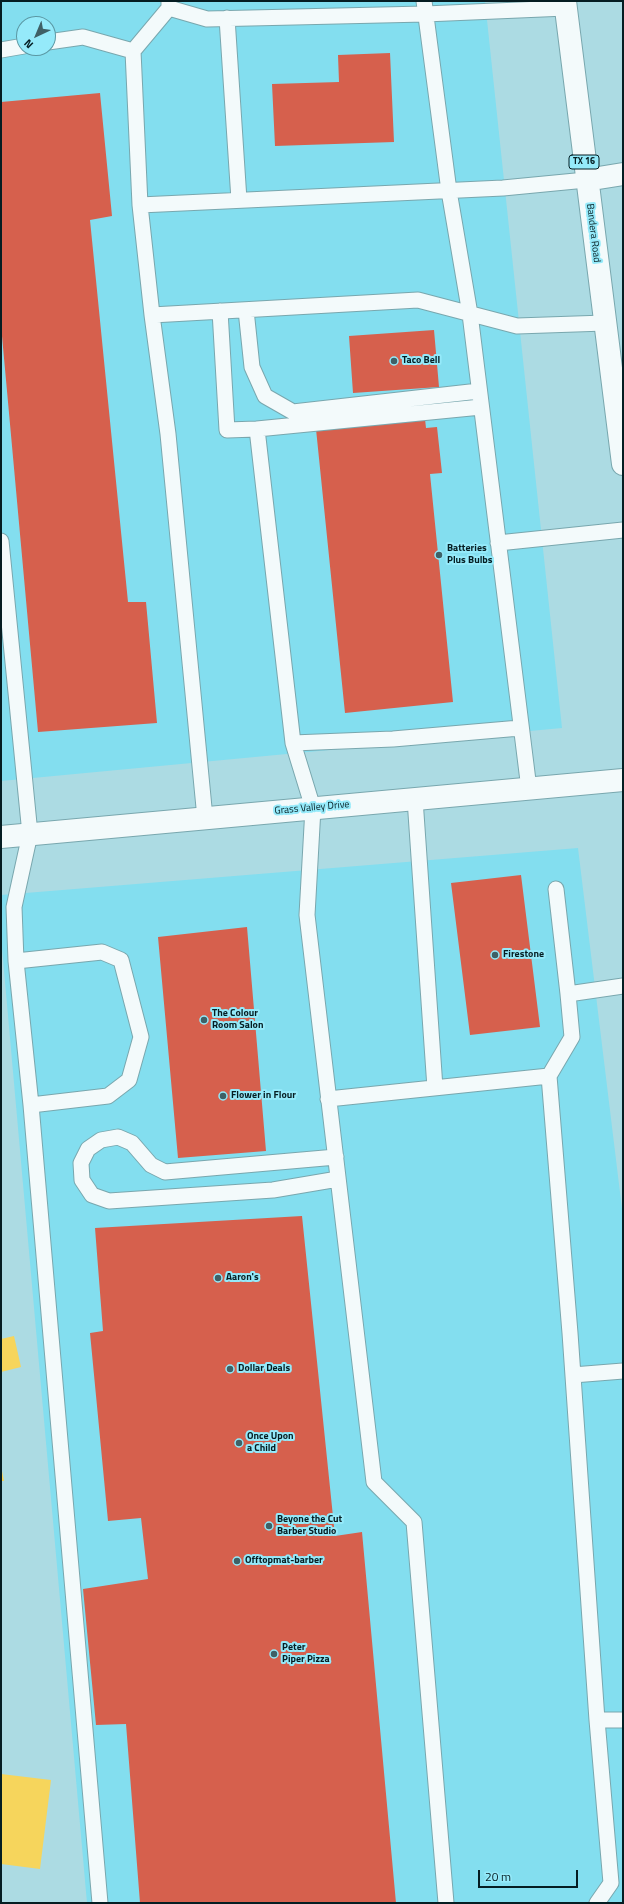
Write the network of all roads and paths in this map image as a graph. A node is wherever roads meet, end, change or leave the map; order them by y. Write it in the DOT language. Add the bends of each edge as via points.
graph roads {
  1 [pos="169,4"];
  2 [pos="565,4"];
  3 [pos="424,8"];
  4 [pos="227,18"];
  5 [pos="56,41"];
  6 [pos="16,47"];
  7 [pos="1,50"];
  8 [pos="133,52"];
  9 [pos="623,174"];
  10 [pos="586,180"];
  11 [pos="449,191"];
  12 [pos="239,200"];
  13 [pos="140,205"];
  14 [pos="246,310"];
  15 [pos="220,311"];
  16 [pos="470,314"];
  17 [pos="152,315"];
  18 [pos="605,323"];
  19 [pos="479,391"];
  20 [pos="481,407"];
  21 [pos="257,429"];
  22 [pos="623,464"];
  23 [pos="623,530"];
  24 [pos="1,541"];
  25 [pos="498,542"];
  26 [pos="520,728"];
  27 [pos="294,743"];
  28 [pos="623,780"];
  29 [pos="529,789"];
  30 [pos="415,799"];
  31 [pos="313,808"];
  32 [pos="205,818"];
  33 [pos="30,834"];
  34 [pos="1,837"];
  35 [pos="556,889"];
  36 [pos="16,962"];
  37 [pos="623,986"];
  38 [pos="568,994"];
  39 [pos="549,1076"];
  40 [pos="435,1088"];
  41 [pos="328,1098"];
  42 [pos="31,1105"];
  43 [pos="336,1157"];
  44 [pos="338,1179"];
  45 [pos="623,1371"];
  46 [pos="573,1375"];
  47 [pos="597,1720"];
  48 [pos="623,1720"];
  49 [pos="100,1903"];
  50 [pos="446,1903"];
  51 [pos="597,1903"];
  1 -- 4 [label="lane" via="207,19"];
  1 -- 8 [label="lane"];
  2 -- 3 [label="lane"];
  2 -- 10 [label="street, Bandera Road / TX 16"];
  3 -- 4 [label="lane"];
  3 -- 11 [label="lane"];
  4 -- 12 [label="lane"];
  5 -- 8 [label="lane" via="84,37"];
  6 -- 7 [label="lane"];
  8 -- 13 [label="lane"];
  9 -- 10 [label="street"];
  10 -- 11 [label="lane"];
  10 -- 18 [label="street, Bandera Road / TX 16"];
  11 -- 12 [label="lane"];
  11 -- 16 [label="lane"];
  12 -- 13 [label="lane"];
  13 -- 17 [label="lane"];
  14 -- 15 [label="lane"];
  14 -- 16 [label="lane" via="418,300"];
  14 -- 19 [label="lane" via="252,367 265,396 293,412"];
  15 -- 17 [label="lane"];
  15 -- 21 [label="lane" via="227,430"];
  16 -- 18 [label="lane" via="517,326"];
  16 -- 19 [label="lane"];
  17 -- 32 [label="lane" via="168,434"];
  18 -- 22 [label="street, Bandera Road / TX 16"];
  19 -- 20 [label="lane"];
  20 -- 21 [label="lane"];
  20 -- 25 [label="lane"];
  21 -- 27 [label="lane"];
  23 -- 25 [label="lane"];
  24 -- 33 [label="lane"];
  25 -- 26 [label="lane"];
  26 -- 27 [label="lane" via="393,739"];
  26 -- 29 [label="lane"];
  27 -- 31 [label="lane"];
  28 -- 29 [label="street, Grass Valley Drive"];
  29 -- 30 [label="street, Grass Valley Drive"];
  30 -- 31 [label="street, Grass Valley Drive"];
  30 -- 40 [label="lane"];
  31 -- 32 [label="street, Grass Valley Drive"];
  31 -- 41 [label="lane" via="307,915"];
  32 -- 33 [label="street, Grass Valley Drive"];
  33 -- 34 [label="street, Grass Valley Drive"];
  33 -- 36 [label="lane" via="14,907"];
  35 -- 38 [label="lane"];
  36 -- 42 [label="lane"];
  36 -- 42 [label="lane" via="102,952 121,960 141,1037 129,1080 108,1096"];
  37 -- 38 [label="lane"];
  38 -- 39 [label="lane" via="572,1037"];
  39 -- 40 [label="lane"];
  39 -- 46 [label="lane"];
  40 -- 41 [label="lane"];
  41 -- 43 [label="lane"];
  42 -- 49 [label="lane"];
  43 -- 44 [label="lane"];
  43 -- 44 [label="lane" via="165,1172 151,1165 132,1142 118,1137 102,1140 88,1149 81,1163 82,1180 92,1195 109,1201 273,1190"];
  44 -- 50 [label="lane" via="374,1482 414,1522"];
  45 -- 46 [label="lane"];
  46 -- 47 [label="lane"];
  47 -- 48 [label="lane"];
  47 -- 51 [label="lane" via="611,1883"];
}
